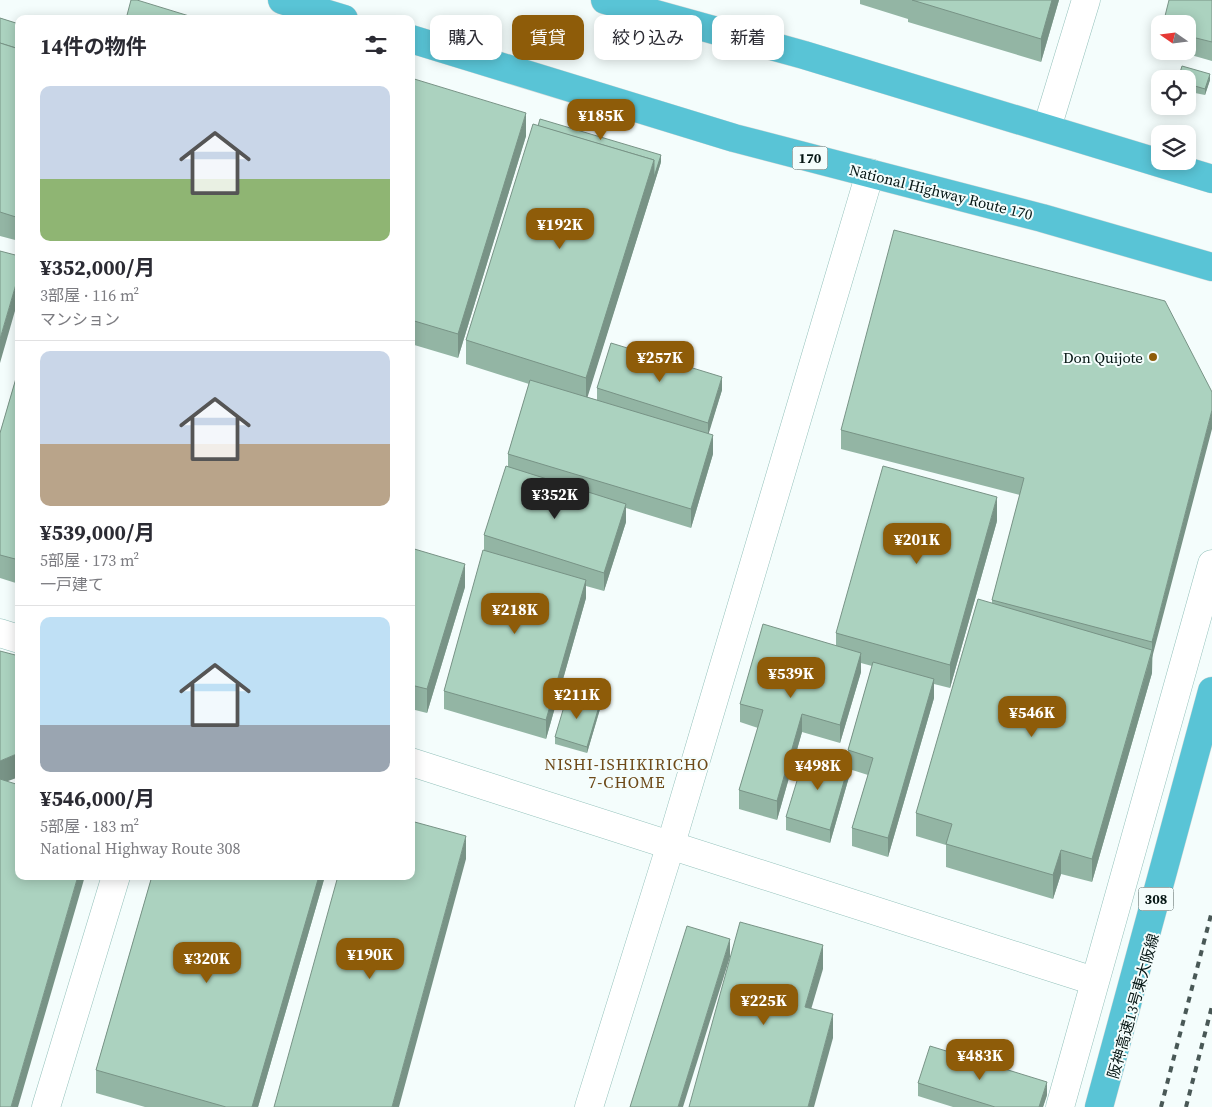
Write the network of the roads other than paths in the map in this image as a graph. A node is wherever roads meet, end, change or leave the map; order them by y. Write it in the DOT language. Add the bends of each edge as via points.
graph roads {
  1 [pos="282,0"];
  2 [pos="605,0"];
  3 [pos="1086,0"];
  4 [pos="331,15"];
  5 [pos="415,40"];
  6 [pos="1047,128"];
  7 [pos="870,173"];
  8 [pos="1212,179"];
  9 [pos="1212,267"];
  10 [pos="1212,564"];
  11 [pos="0,633"];
  12 [pos="15,638"];
  13 [pos="1212,691"];
  14 [pos="1212,731"];
  15 [pos="415,763"];
  16 [pos="671,844"];
  17 [pos="115,880"];
  18 [pos="1094,981"];
  19 [pos="46,1107"];
  20 [pos="589,1107"];
  21 [pos="1060,1107"];
  22 [pos="1099,1107"];
  23 [pos="1104,1107"];
  1 -- 4 [label="highway"];
  2 -- 6 [label="highway" via="804,55"];
  3 -- 6 [label="street"];
  5 -- 7 [label="highway, National Highway Route 170 / 170" via="734,138"];
  6 -- 8 [label="highway"];
  7 -- 9 [label="highway, National Highway Route 170 / 170"];
  7 -- 16 [label="street"];
  10 -- 18 [label="street"];
  11 -- 12 [label="street"];
  13 -- 22 [label="highway, 308"];
  14 -- 23 [label="highway, 阪神高速13号東大阪線"];
  15 -- 16 [label="street"];
  16 -- 18 [label="street"];
  16 -- 20 [label="street"];
  17 -- 19 [label="street"];
  18 -- 21 [label="street"];
}
